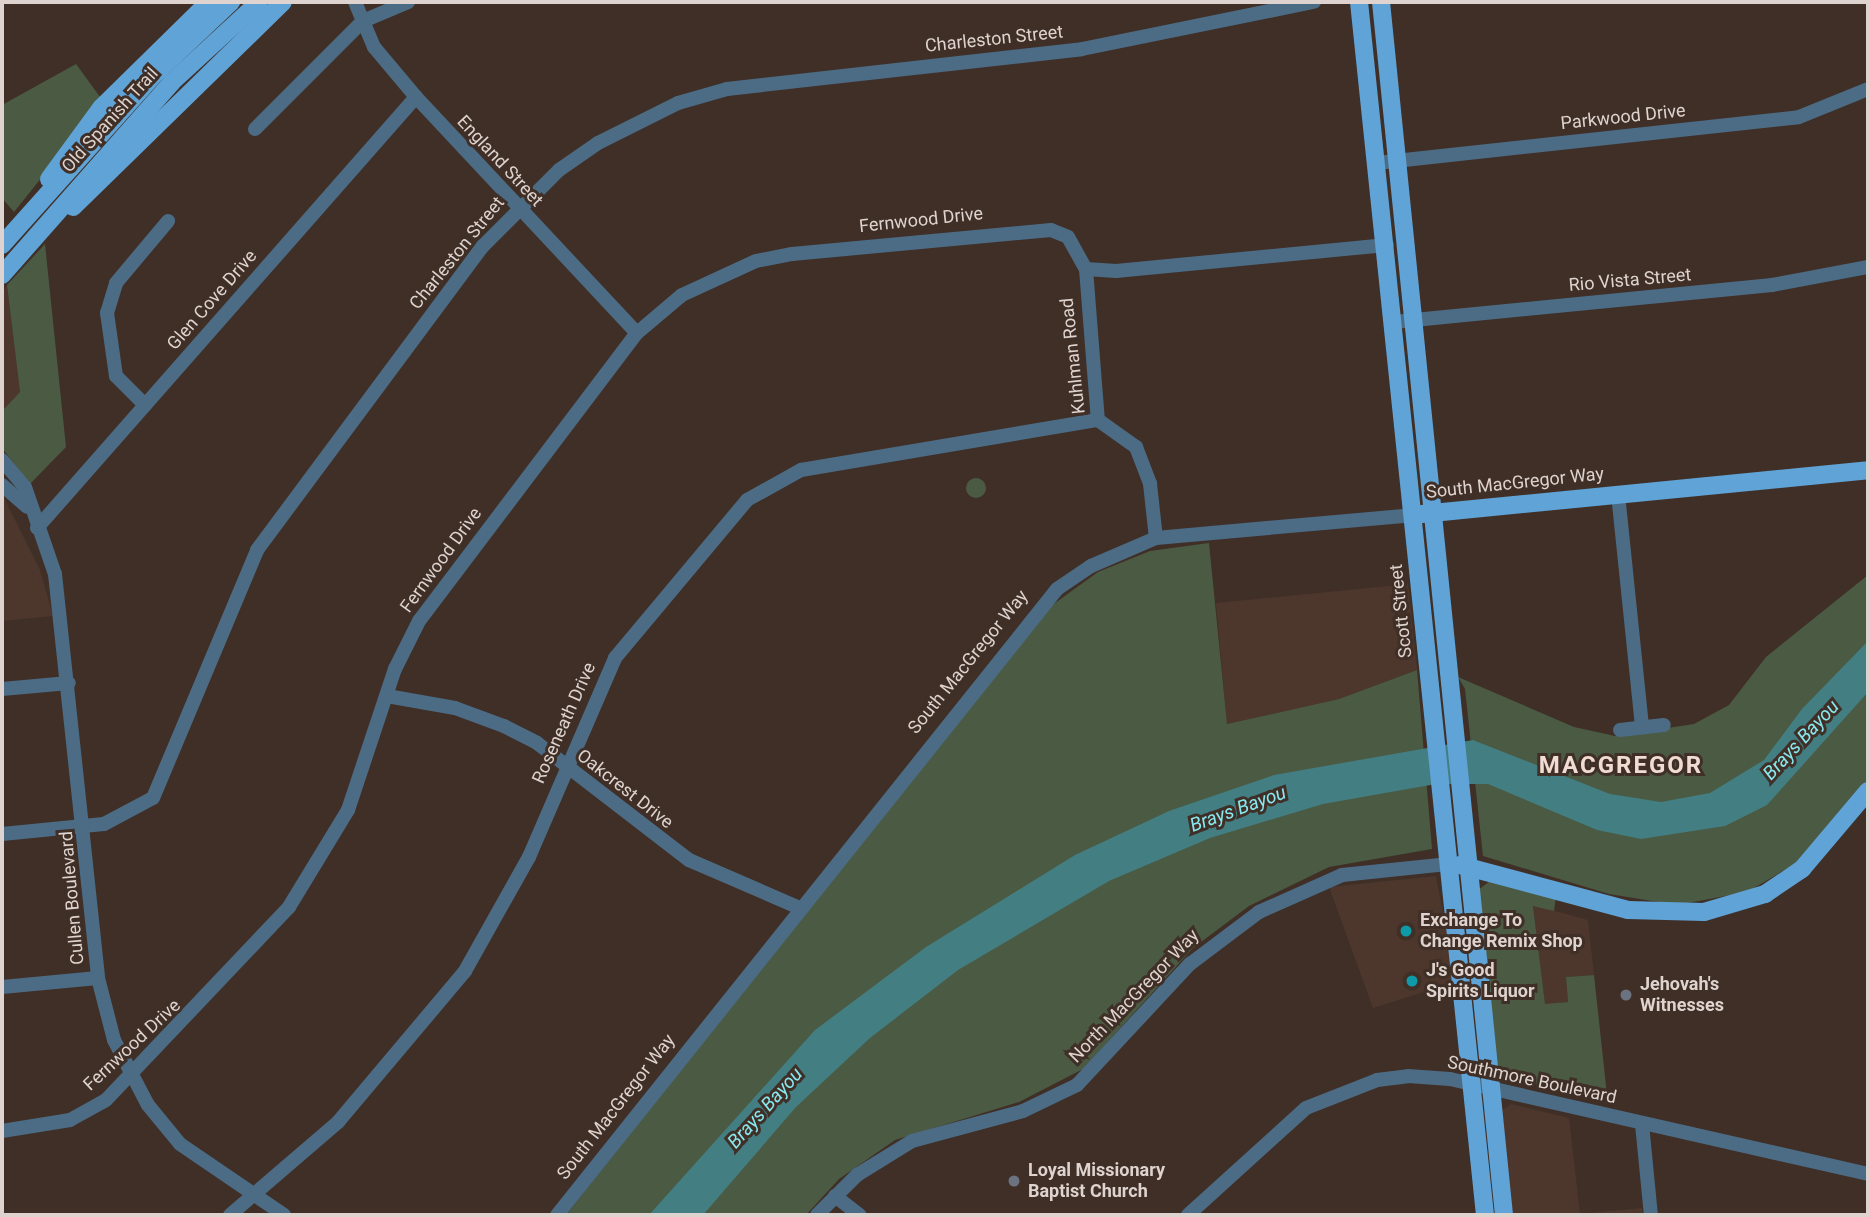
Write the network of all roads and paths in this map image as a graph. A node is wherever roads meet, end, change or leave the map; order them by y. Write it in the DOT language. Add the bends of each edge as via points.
graph roads {
  1 [pos="209,2"];
  2 [pos="231,2"];
  3 [pos="259,2"];
  4 [pos="284,2"];
  5 [pos="355,2"];
  6 [pos="408,2"];
  7 [pos="1314,2"];
  8 [pos="1359,2"];
  9 [pos="1381,2"];
  10 [pos="363,21"];
  11 [pos="1868,89"];
  12 [pos="416,97"];
  13 [pos="255,129"];
  14 [pos="1397,161"];
  15 [pos="1377,163"];
  16 [pos="517,208"];
  17 [pos="30,213"];
  18 [pos="168,221"];
  19 [pos="18,227"];
  20 [pos="35,236"];
  21 [pos="1068,236"];
  22 [pos="2,245"];
  23 [pos="1387,245"];
  24 [pos="1868,267"];
  25 [pos="1086,269"];
  26 [pos="2,275"];
  27 [pos="1414,320"];
  28 [pos="1394,321"];
  29 [pos="637,333"];
  30 [pos="145,405"];
  31 [pos="1098,420"];
  32 [pos="2,460"];
  33 [pos="1868,470"];
  34 [pos="2,485"];
  35 [pos="1618,494"];
  36 [pos="27,507"];
  37 [pos="1432,513"];
  38 [pos="1412,515"];
  39 [pos="37,528"];
  40 [pos="1156,538"];
  41 [pos="69,683"];
  42 [pos="2,689"];
  43 [pos="387,696"];
  44 [pos="1664,725"];
  45 [pos="1642,727"];
  46 [pos="1620,730"];
  47 [pos="565,766"];
  48 [pos="1868,791"];
  49 [pos="85,827"];
  50 [pos="1455,832"];
  51 [pos="2,834"];
  52 [pos="1449,864"];
  53 [pos="1468,866"];
  54 [pos="800,908"];
  55 [pos="99,978"];
  56 [pos="2,987"];
  57 [pos="131,1075"];
  58 [pos="1473,1084"];
  59 [pos="1492,1089"];
  60 [pos="1642,1124"];
  61 [pos="2,1131"];
  62 [pos="1868,1174"];
  63 [pos="835,1196"];
  64 [pos="257,1197"];
  65 [pos="230,1215"];
  66 [pos="284,1215"];
  67 [pos="557,1215"];
  68 [pos="817,1215"];
  69 [pos="859,1215"];
  70 [pos="1188,1215"];
  71 [pos="1485,1215"];
  72 [pos="1504,1215"];
  73 [pos="1651,1215"];
  1 -- 17 [label="main road" via="101,108"];
  2 -- 17 [label="main road, Old Spanish Trail" via="153,76"];
  3 -- 20 [label="main road, Old Spanish Trail" via="172,82"];
  4 -- 20 [label="main road" via="71,210"];
  5 -- 10 [label="street, England Street"];
  6 -- 10 [label="street"];
  7 -- 16 [label="street, Charleston Street" via="1082,49 727,89 678,103 598,143"];
  8 -- 15 [label="main road, Scott Street"];
  9 -- 14 [label="main road, Scott Street"];
  10 -- 12 [label="street, England Street" via="374,47"];
  10 -- 13 [label="street"];
  11 -- 14 [label="street, Parkwood Drive" via="1799,117"];
  12 -- 16 [label="street, England Street"];
  12 -- 30 [label="street, Glen Cove Drive"];
  14 -- 15 [label="street, Parkwood Drive"];
  14 -- 27 [label="main road, Scott Street"];
  15 -- 23 [label="main road, Scott Street"];
  16 -- 29 [label="street, England Street"];
  16 -- 49 [label="street, Charleston Street" via="257,550 153,798 122,818"];
  17 -- 19 [label="main road, Old Spanish Trail"];
  18 -- 30 [label="street" via="116,283 107,313 116,376"];
  19 -- 20 [label="main road"];
  19 -- 22 [label="main road, Old Spanish Trail"];
  20 -- 26 [label="main road, Old Spanish Trail"];
  21 -- 25 [label="street, Kuhlman Road"];
  21 -- 29 [label="street, Fernwood Drive" via="1027,228 756,261 682,295"];
  23 -- 25 [label="street" via="1116,271"];
  23 -- 28 [label="main road, Scott Street"];
  24 -- 27 [label="street, Rio Vista Street" via="1785,284"];
  25 -- 31 [label="street, Kuhlman Road"];
  27 -- 28 [label="street, Rio Vista Street"];
  27 -- 37 [label="main road, Scott Street"];
  28 -- 38 [label="main road, Scott Street"];
  29 -- 43 [label="street, Fernwood Drive" via="419,621"];
  30 -- 39 [label="street, Glen Cove Drive"];
  31 -- 40 [label="street, Kuhlman Road" via="1136,447 1150,484"];
  31 -- 47 [label="street, Roseneath Drive" via="838,462 773,483 723,525 615,657"];
  32 -- 36 [label="street, Cullen Boulevard" via="25,487"];
  33 -- 35 [label="main road, South MacGregor Way"];
  34 -- 36 [label="street, Cullen Boulevard"];
  35 -- 37 [label="main road, South MacGregor Way"];
  35 -- 45 [label="street"];
  36 -- 39 [label="street, Cullen Boulevard"];
  37 -- 38 [label="main road, South MacGregor Way"];
  37 -- 50 [label="main road, Scott Street" via="1449,688"];
  38 -- 40 [label="street, South MacGregor Way"];
  38 -- 50 [label="main road, Scott Street" via="1429,690"];
  39 -- 41 [label="street, Cullen Boulevard" via="55,575"];
  40 -- 54 [label="street, South MacGregor Way" via="1091,566 1031,613"];
  41 -- 42 [label="street"];
  41 -- 49 [label="street, Cullen Boulevard"];
  43 -- 47 [label="street, Oakcrest Drive" via="481,716 537,743"];
  43 -- 57 [label="street, Fernwood Drive" via="359,785 309,879 260,943"];
  44 -- 45 [label="street"];
  45 -- 46 [label="street"];
  47 -- 54 [label="street, Oakcrest Drive" via="689,860"];
  47 -- 64 [label="street, Roseneath Drive" via="529,857 465,971 338,1122"];
  48 -- 53 [label="main road, North MacGregor Way" via="1802,869 1765,894 1704,912 1628,910"];
  49 -- 51 [label="street, Charleston Street"];
  49 -- 55 [label="street, Cullen Boulevard"];
  50 -- 52 [label="main road, Scott Street"];
  50 -- 53 [label="main road, Scott Street"];
  52 -- 53 [label="main road, North MacGregor Way"];
  52 -- 58 [label="main road, Scott Street"];
  52 -- 63 [label="street, North MacGregor Way" via="1342,875 1259,912 1190,964 1077,1085 1023,1111 912,1141"];
  53 -- 59 [label="main road, Scott Street"];
  54 -- 67 [label="street, South MacGregor Way"];
  55 -- 56 [label="street"];
  55 -- 57 [label="street, Cullen Boulevard" via="114,1040"];
  57 -- 61 [label="street, Fernwood Drive" via="106,1100 70,1120"];
  57 -- 64 [label="street, Cullen Boulevard" via="180,1144"];
  58 -- 59 [label="street, Southmore Boulevard"];
  58 -- 70 [label="street, Southmore Boulevard" via="1408,1076 1336,1093 1279,1128"];
  58 -- 71 [label="main road, Scott Street"];
  59 -- 60 [label="street, Southmore Boulevard"];
  59 -- 72 [label="main road, Scott Street"];
  60 -- 62 [label="street, Southmore Boulevard"];
  60 -- 73 [label="street"];
  63 -- 68 [label="street, North MacGregor Way"];
  63 -- 69 [label="street"];
  64 -- 65 [label="street, Roseneath Drive"];
  64 -- 66 [label="street, Cullen Boulevard"];
}
